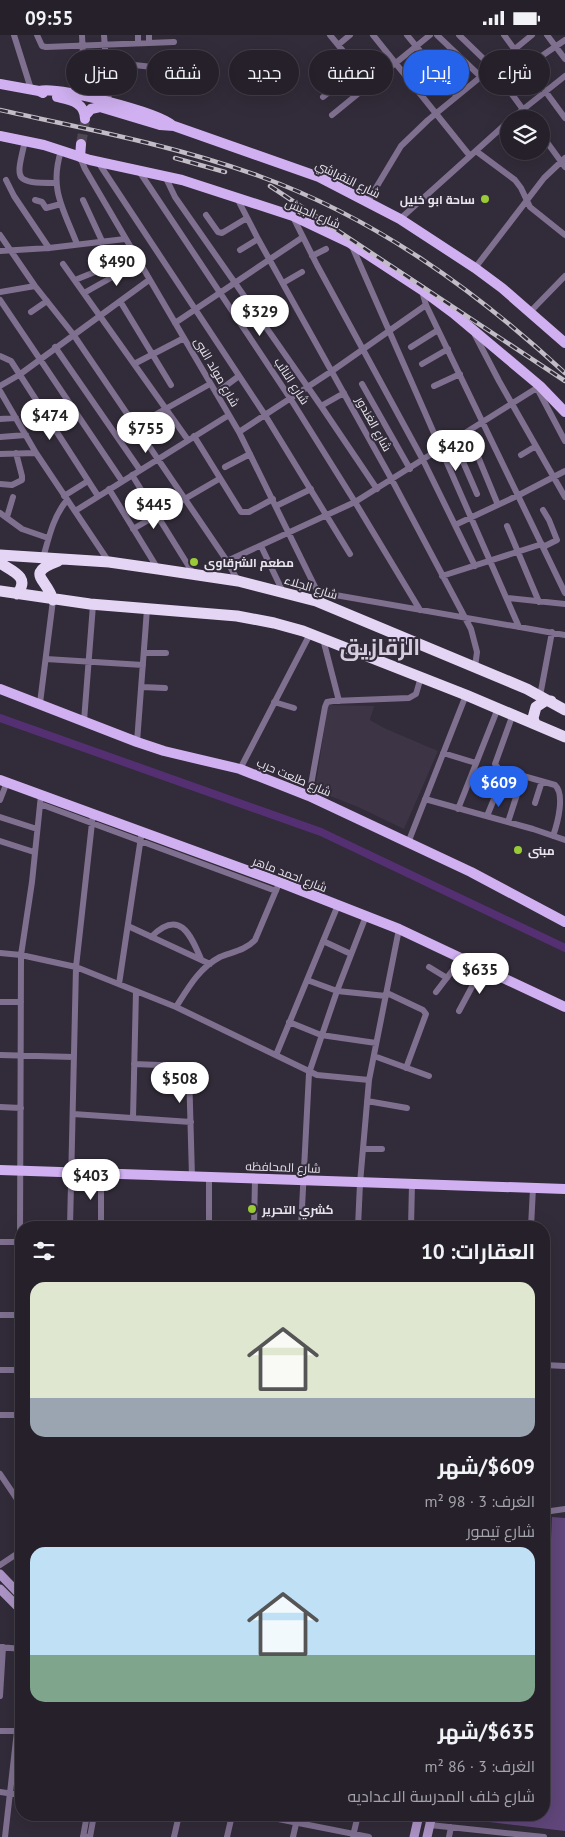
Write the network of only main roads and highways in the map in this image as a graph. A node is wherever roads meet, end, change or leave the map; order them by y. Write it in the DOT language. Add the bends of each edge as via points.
graph roads {
  1 [pos="0,84"];
  2 [pos="35,90"];
  3 [pos="174,126"];
  4 [pos="0,135"];
  5 [pos="81,144"];
  6 [pos="80,157"];
  7 [pos="565,343"];
  8 [pos="565,412"];
  9 [pos="0,555"];
  10 [pos="61,555"];
  11 [pos="0,563"];
  12 [pos="0,591"];
  13 [pos="17,594"];
  14 [pos="53,600"];
  15 [pos="0,689"];
  16 [pos="527,689"];
  17 [pos="551,701"];
  18 [pos="565,710"];
  19 [pos="517,716"];
  20 [pos="535,723"];
  21 [pos="565,737"];
  22 [pos="4,781"];
  23 [pos="565,922"];
  24 [pos="565,1007"];
  25 [pos="0,1171"];
  26 [pos="565,1189"];
  1 -- 2 [label="main road, شارع النقراشي"];
  2 -- 3 [label="main road, شارع النقراشي" via="52,89 109,102 158,117"];
  2 -- 3 [label="main road, شارع النقراشي" via="77,103 83,108 85,119 91,109 100,107 160,125"];
  3 -- 7 [label="main road, شارع النقراشي" via="319,177 368,201 475,267"];
  4 -- 6 [label="main road, شارع الجيش"];
  5 -- 6 [label="main road"];
  6 -- 8 [label="main road, شارع الجيش" via="165,175 237,197 293,216 350,243 471,327"];
  9 -- 10 [label="highway, شارع الجلاء" via="43,558"];
  10 -- 14 [label="highway" via="40,571"];
  10 -- 16 [label="highway, شارع الجلاء" via="238,581 324,604"];
  11 -- 13 [label="highway" via="21,579 21,589"];
  12 -- 13 [label="highway"];
  13 -- 14 [label="highway"];
  14 -- 19 [label="highway" via="256,619 310,634"];
  15 -- 23 [label="main road, شارع طلعت حرب" via="137,742 240,769 309,796 471,872"];
  16 -- 17 [label="highway, شارع الجلاء"];
  16 -- 19 [label="highway" via="531,705 526,715"];
  17 -- 18 [label="highway, شارع الجلاء"];
  17 -- 20 [label="highway" via="536,707"];
  19 -- 20 [label="highway"];
  20 -- 21 [label="highway"];
  22 -- 24 [label="main road, شارع احمد ماهر" via="40,799 399,929"];
  25 -- 26 [label="main road, شارع المحافظه"];
}
